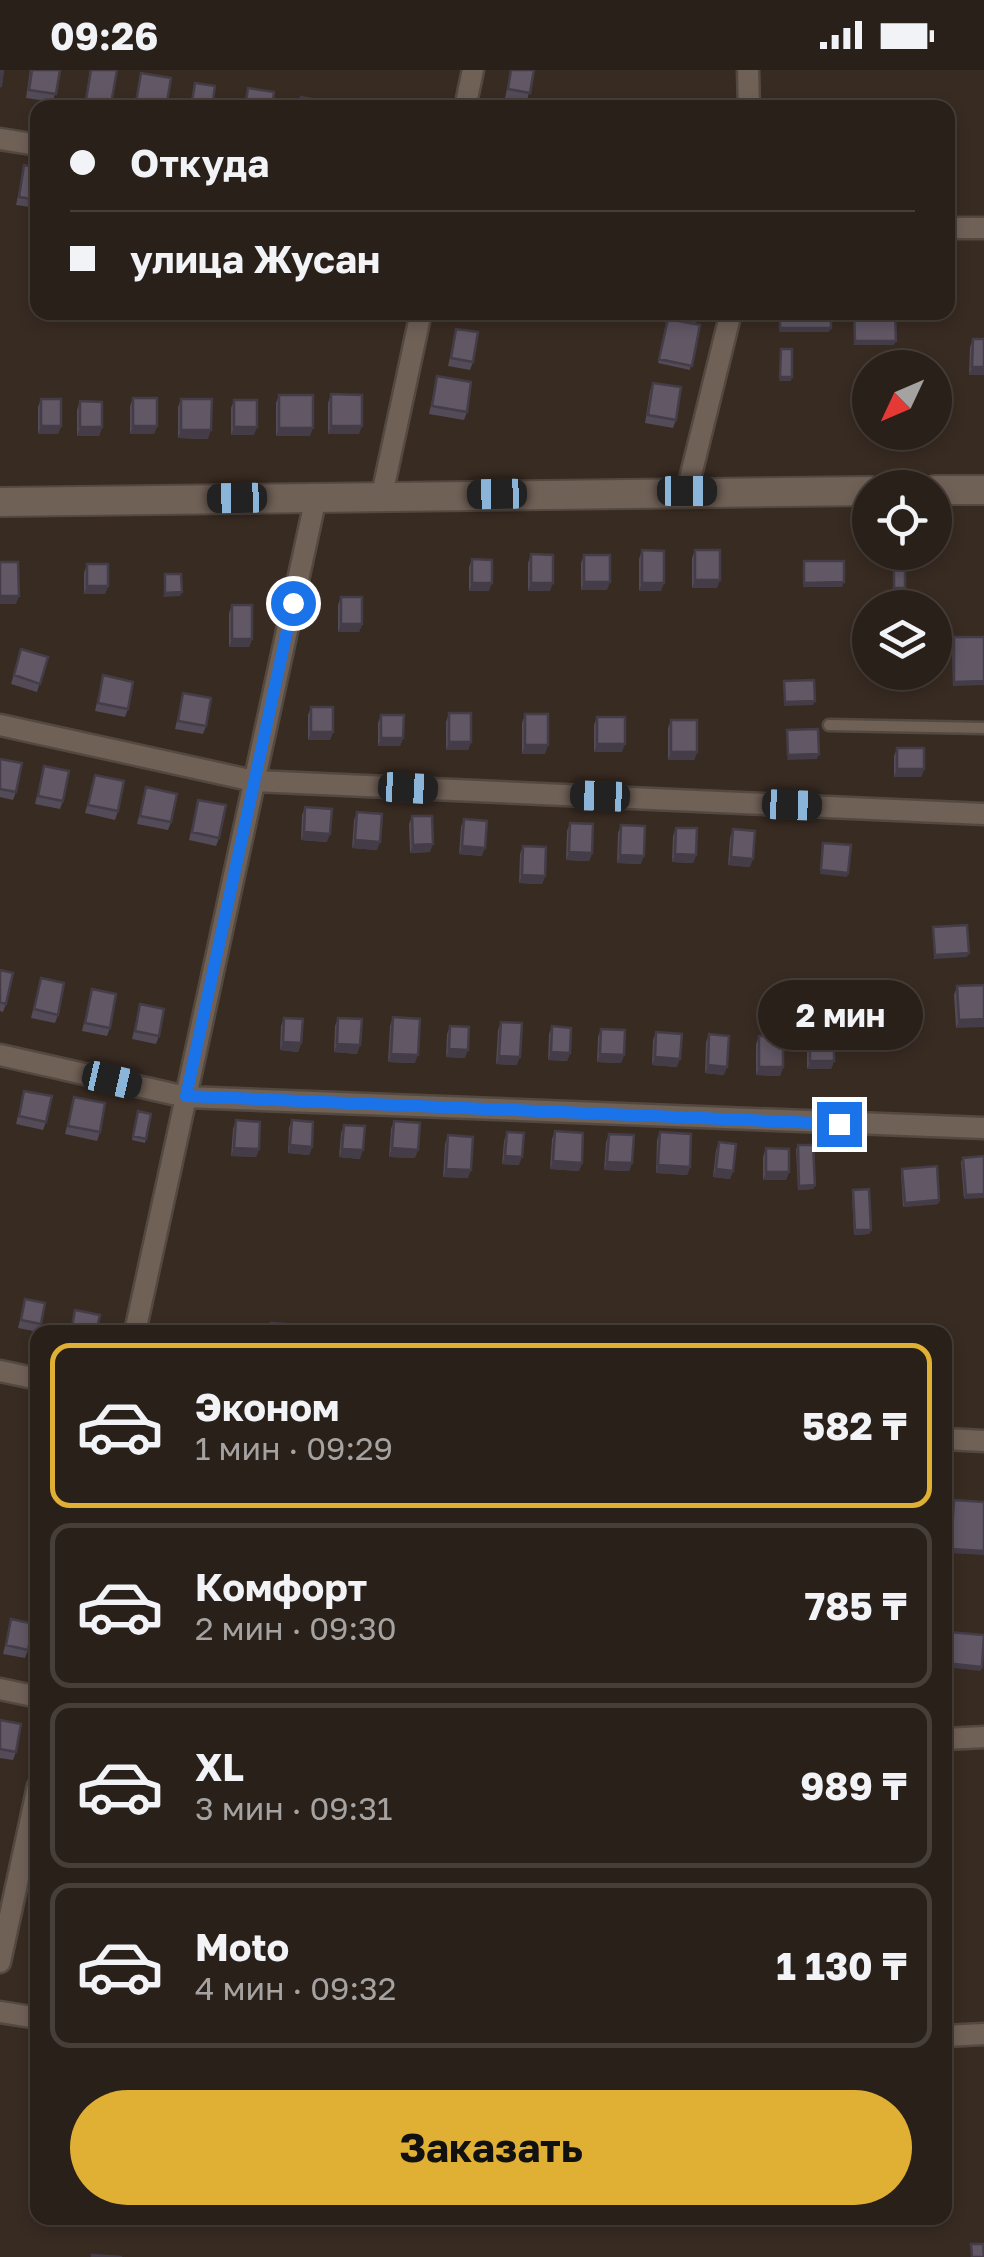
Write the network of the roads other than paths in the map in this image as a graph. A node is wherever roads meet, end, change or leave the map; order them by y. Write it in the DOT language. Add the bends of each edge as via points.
graph roads {
  1 [pos="473,70"];
  2 [pos="748,70"];
  3 [pos="467,100"];
  4 [pos="749,100"];
  5 [pos="0,139"];
  6 [pos="30,144"];
  7 [pos="955,228"];
  8 [pos="984,228"];
  9 [pos="419,320"];
  10 [pos="730,320"];
  11 [pos="852,490"];
  12 [pos="952,490"];
  13 [pos="984,490"];
  14 [pos="687,491"];
  15 [pos="316,496"];
  16 [pos="382,496"];
  17 [pos="0,502"];
  18 [pos="0,724"];
  19 [pos="829,725"];
  20 [pos="984,728"];
  21 [pos="254,781"];
  22 [pos="984,814"];
  23 [pos="0,1054"];
  24 [pos="186,1096"];
  25 [pos="984,1128"];
  26 [pos="137,1325"];
  27 [pos="0,1371"];
  28 [pos="30,1377"];
  29 [pos="952,1439"];
  30 [pos="984,1441"];
  31 [pos="0,1689"];
  32 [pos="30,1695"];
  33 [pos="984,1737"];
  34 [pos="952,1739"];
  35 [pos="30,1823"];
  36 [pos="0,1962"];
  37 [pos="0,2012"];
  38 [pos="30,2017"];
  39 [pos="984,2034"];
  40 [pos="952,2036"];
  1 -- 3 [label="street"];
  2 -- 4 [label="street"];
  5 -- 6 [label="street"];
  7 -- 8 [label="street"];
  9 -- 16 [label="street"];
  10 -- 14 [label="street"];
  11 -- 14 [label="street"];
  12 -- 13 [label="street"];
  14 -- 16 [label="street"];
  15 -- 16 [label="street"];
  15 -- 17 [label="street"];
  15 -- 21 [label="street"];
  18 -- 21 [label="street"];
  19 -- 20 [label="lane"];
  21 -- 22 [label="street"];
  21 -- 24 [label="street"];
  23 -- 24 [label="street"];
  24 -- 25 [label="street"];
  24 -- 26 [label="street"];
  27 -- 28 [label="street"];
  29 -- 30 [label="street"];
  31 -- 32 [label="street"];
  33 -- 34 [label="street"];
  35 -- 36 [label="street"];
  37 -- 38 [label="street"];
  39 -- 40 [label="street"];
}
